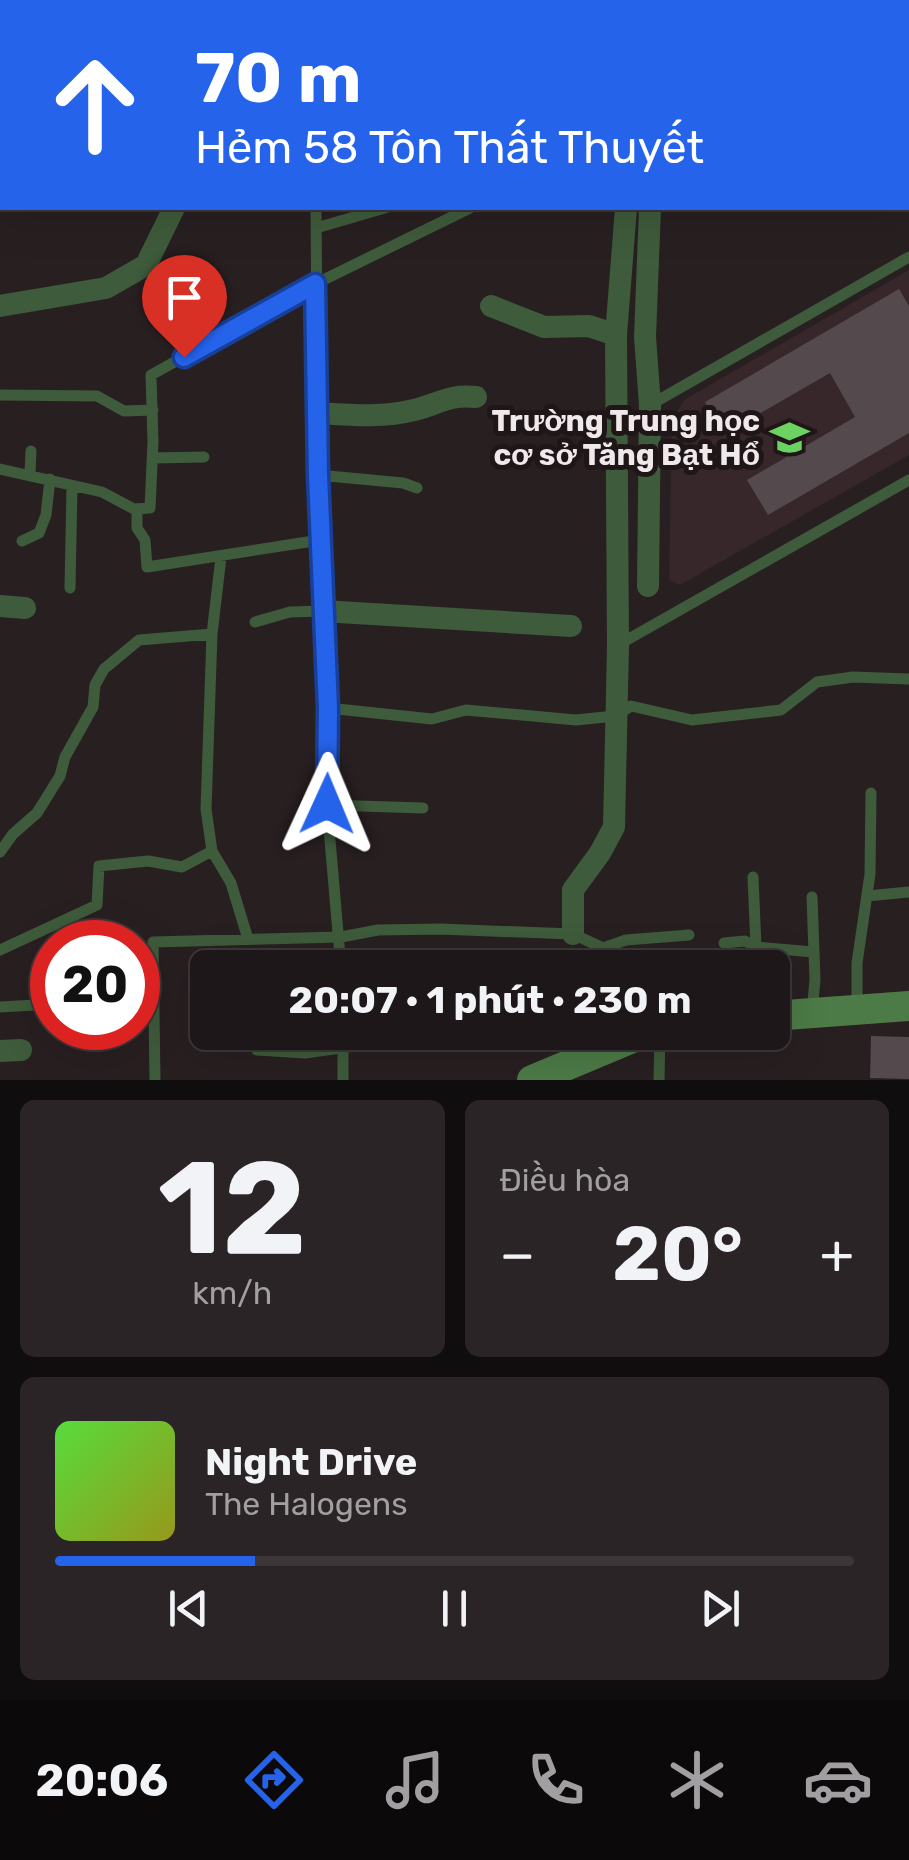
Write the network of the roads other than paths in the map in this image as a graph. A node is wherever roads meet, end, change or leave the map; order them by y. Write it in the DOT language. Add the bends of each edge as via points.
graph roads {
  1 [pos="173,210"];
  2 [pos="316,210"];
  3 [pos="378,210"];
  4 [pos="466,210"];
  5 [pos="626,210"];
  6 [pos="650,210"];
  7 [pos="316,228"];
  8 [pos="909,257"];
  9 [pos="315,284"];
  10 [pos="0,306"];
  11 [pos="491,306"];
  12 [pos="616,335"];
  13 [pos="0,394"];
  14 [pos="476,396"];
  15 [pos="650,405"];
  16 [pos="153,410"];
  17 [pos="318,413"];
  18 [pos="31,451"];
  19 [pos="204,457"];
  20 [pos="153,458"];
  21 [pos="0,470"];
  22 [pos="30,474"];
  23 [pos="318,475"];
  24 [pos="50,479"];
  25 [pos="909,480"];
  26 [pos="72,486"];
  27 [pos="417,488"];
  28 [pos="137,509"];
  29 [pos="320,540"];
  30 [pos="22,541"];
  31 [pos="220,557"];
  32 [pos="648,586"];
  33 [pos="70,588"];
  34 [pos="0,606"];
  35 [pos="25,608"];
  36 [pos="322,611"];
  37 [pos="256,622"];
  38 [pos="571,626"];
  39 [pos="212,634"];
  40 [pos="618,645"];
  41 [pos="909,680"];
  42 [pos="328,708"];
  43 [pos="615,716"];
  44 [pos="871,794"];
  45 [pos="327,804"];
  46 [pos="423,808"];
  47 [pos="212,851"];
  48 [pos="0,852"];
  49 [pos="753,877"];
  50 [pos="909,892"];
  51 [pos="812,896"];
  52 [pos="867,896"];
  53 [pos="574,934"];
  54 [pos="688,935"];
  55 [pos="341,937"];
  56 [pos="248,938"];
  57 [pos="160,942"];
  58 [pos="724,943"];
  59 [pos="756,947"];
  60 [pos="603,948"];
  61 [pos="0,950"];
  62 [pos="341,950"];
  63 [pos="813,952"];
  64 [pos="30,1005"];
  65 [pos="909,1006"];
  66 [pos="0,1007"];
  67 [pos="857,1009"];
  68 [pos="812,1012"];
  69 [pos="790,1014"];
  70 [pos="154,1050"];
  71 [pos="257,1050"];
  72 [pos="328,1050"];
  73 [pos="343,1050"];
  74 [pos="591,1050"];
  75 [pos="659,1050"];
  76 [pos="155,1080"];
  77 [pos="344,1080"];
  78 [pos="532,1080"];
  79 [pos="658,1080"];
  1 -- 10 [label="street" via="146,265 106,288"];
  2 -- 7 [label="lane"];
  3 -- 7 [label="lane"];
  4 -- 9 [label="lane"];
  5 -- 12 [label="street"];
  6 -- 15 [label="street"];
  7 -- 9 [label="lane"];
  8 -- 15 [label="lane"];
  9 -- 16 [label="lane" via="152,375"];
  9 -- 17 [label="lane"];
  11 -- 12 [label="street" via="544,327 589,326"];
  12 -- 40 [label="street"];
  13 -- 16 [label="lane" via="97,396 124,411"];
  14 -- 17 [label="street" via="365,417"];
  15 -- 32 [label="street"];
  16 -- 20 [label="lane"];
  17 -- 23 [label="lane"];
  18 -- 22 [label="lane"];
  19 -- 20 [label="lane"];
  20 -- 28 [label="lane" via="150,508"];
  21 -- 22 [label="lane"];
  22 -- 24 [label="lane"];
  23 -- 27 [label="lane"];
  23 -- 29 [label="lane"];
  24 -- 26 [label="lane"];
  24 -- 30 [label="lane" via="38,533"];
  25 -- 40 [label="lane"];
  26 -- 28 [label="lane"];
  26 -- 33 [label="lane"];
  28 -- 31 [label="lane" via="146,568"];
  29 -- 31 [label="lane"];
  29 -- 36 [label="lane"];
  31 -- 39 [label="lane"];
  34 -- 35 [label="street"];
  36 -- 37 [label="lane"];
  36 -- 38 [label="street"];
  36 -- 42 [label="lane"];
  39 -- 47 [label="lane" via="206,810"];
  39 -- 48 [label="lane" via="139,640 104,669 60,776"];
  40 -- 43 [label="street"];
  41 -- 43 [label="lane" via="816,682 780,710 692,720 631,706"];
  42 -- 43 [label="lane" via="432,719 466,710 576,720"];
  42 -- 45 [label="lane"];
  43 -- 53 [label="street" via="614,827 573,890"];
  44 -- 52 [label="lane"];
  45 -- 46 [label="lane"];
  45 -- 55 [label="lane"];
  47 -- 56 [label="lane" via="231,883"];
  47 -- 61 [label="lane" via="182,867 148,861 99,866 97,906"];
  49 -- 59 [label="lane"];
  50 -- 52 [label="lane"];
  51 -- 63 [label="lane"];
  52 -- 67 [label="lane"];
  53 -- 55 [label="lane" via="440,928"];
  53 -- 60 [label="lane"];
  54 -- 60 [label="lane"];
  55 -- 56 [label="lane"];
  55 -- 62 [label="lane"];
  56 -- 57 [label="lane"];
  58 -- 59 [label="lane"];
  59 -- 63 [label="lane"];
  63 -- 68 [label="lane"];
  64 -- 66 [label="lane"];
  65 -- 67 [label="street"];
  67 -- 68 [label="street"];
  68 -- 69 [label="street"];
  70 -- 76 [label="lane"];
  71 -- 72 [label="lane"];
  73 -- 77 [label="lane"];
  74 -- 78 [label="street"];
  75 -- 79 [label="lane"];
}
